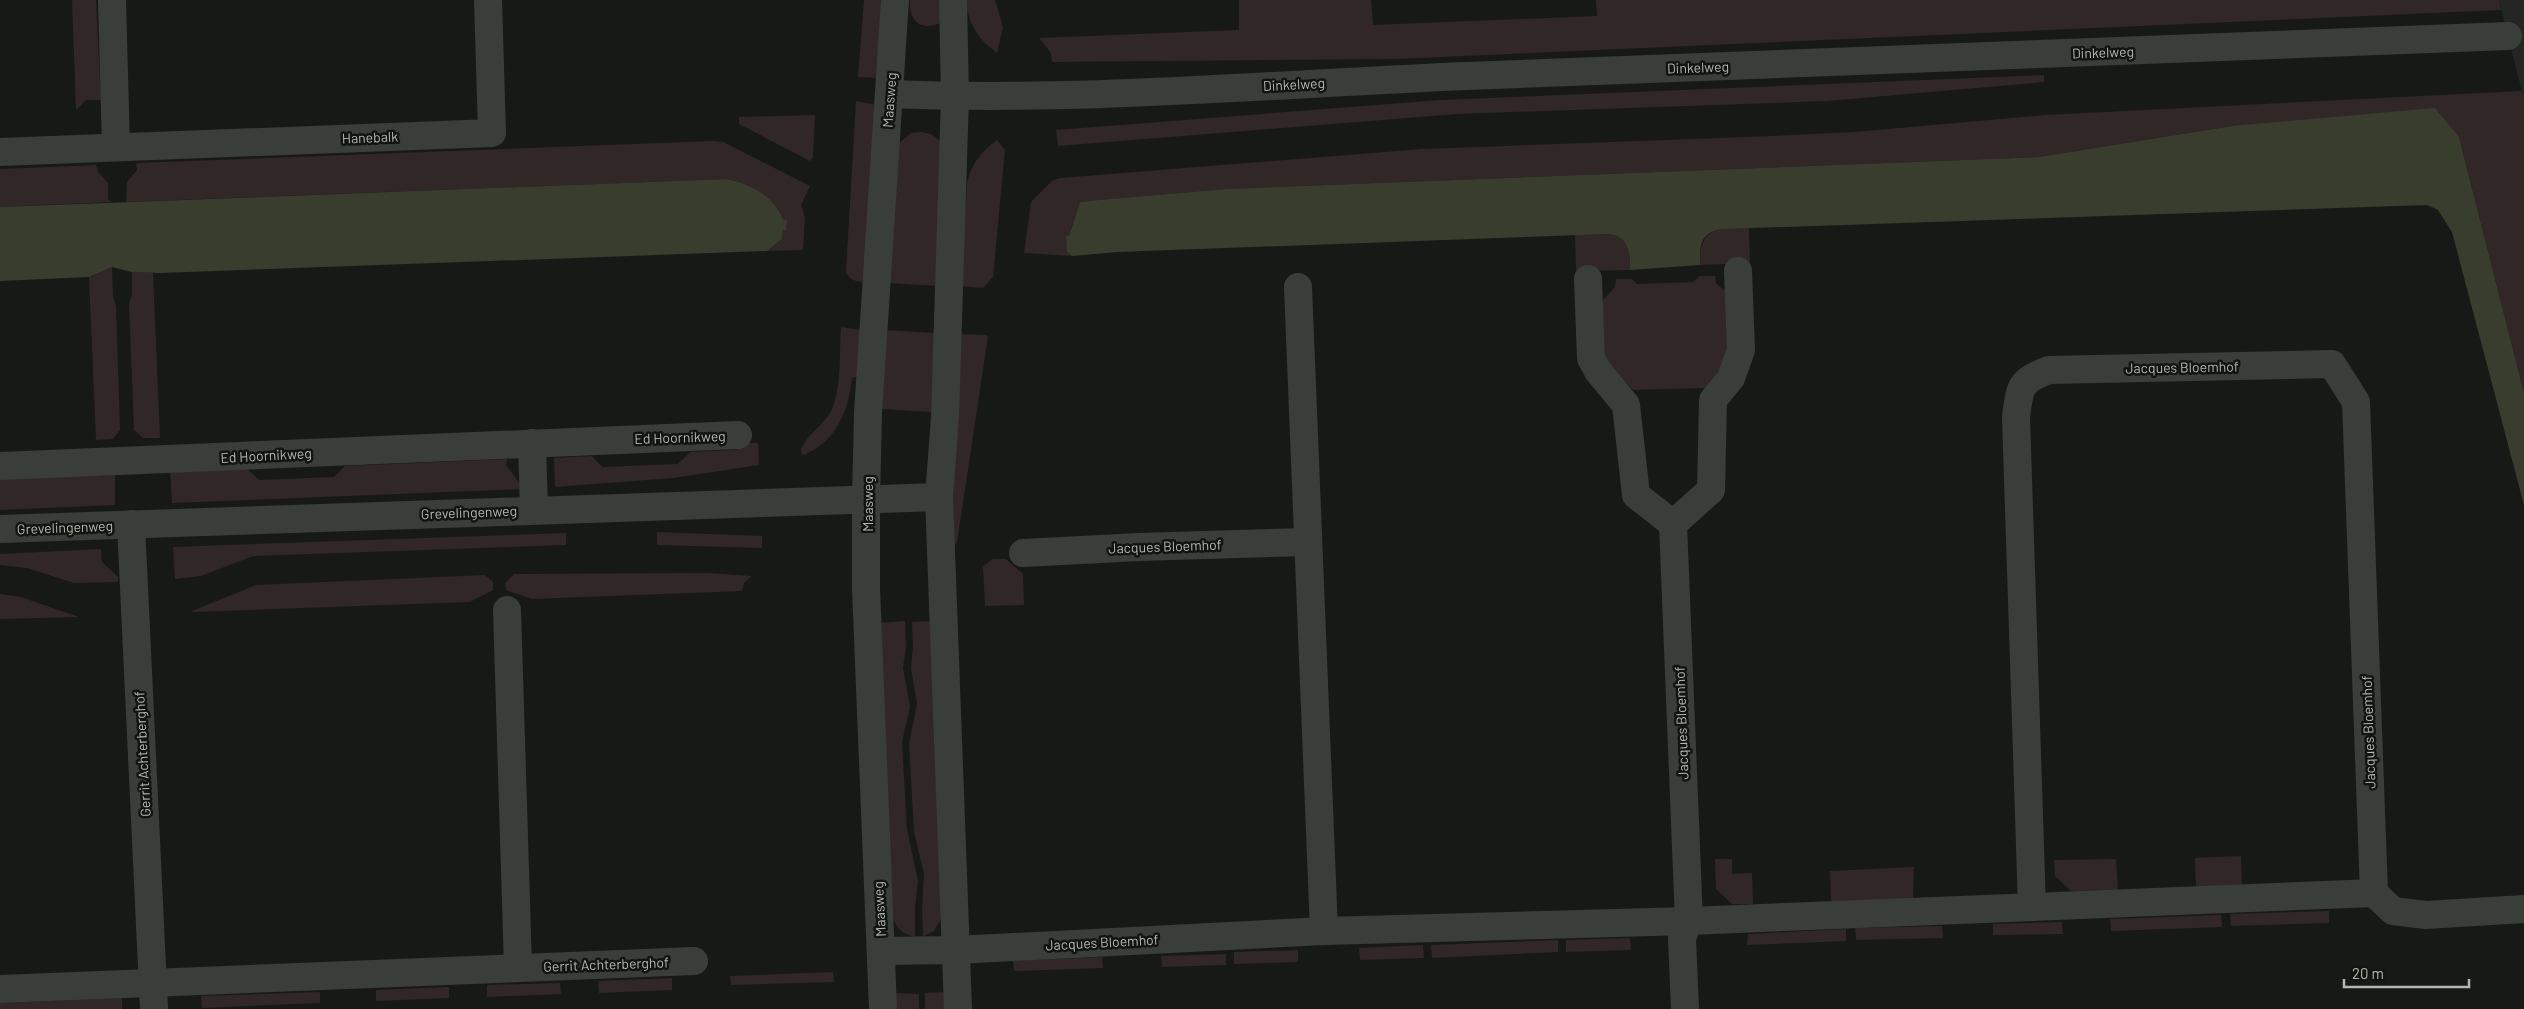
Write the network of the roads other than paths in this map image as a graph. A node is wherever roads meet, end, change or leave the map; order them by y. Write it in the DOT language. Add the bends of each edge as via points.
graph roads {
  1 [pos="112,0"];
  2 [pos="488,0"];
  3 [pos="895,0"];
  4 [pos="953,0"];
  5 [pos="2508,36"];
  6 [pos="889,94"];
  7 [pos="955,96"];
  8 [pos="116,147"];
  9 [pos="0,152"];
  10 [pos="1738,271"];
  11 [pos="1588,279"];
  12 [pos="1298,288"];
  13 [pos="738,435"];
  14 [pos="532,443"];
  15 [pos="0,466"];
  16 [pos="939,497"];
  17 [pos="866,500"];
  18 [pos="534,510"];
  19 [pos="131,524"];
  20 [pos="1673,524"];
  21 [pos="0,529"];
  22 [pos="1307,542"];
  23 [pos="1023,553"];
  24 [pos="507,610"];
  25 [pos="2374,894"];
  26 [pos="2032,907"];
  27 [pos="2524,909"];
  28 [pos="1689,921"];
  29 [pos="1324,931"];
  30 [pos="956,950"];
  31 [pos="881,951"];
  32 [pos="694,961"];
  33 [pos="518,967"];
  34 [pos="0,989"];
  35 [pos="153,997"];
  36 [pos="883,1009"];
  37 [pos="958,1009"];
  38 [pos="1685,1009"];
  1 -- 8 [label="street"];
  2 -- 8 [label="street, Hanebalk" via="492,132"];
  3 -- 6 [label="street, Maasweg"];
  4 -- 7 [label="street"];
  5 -- 7 [label="street, Dinkelweg" via="1388,79 1038,96"];
  6 -- 7 [label="street, Dinkelweg"];
  6 -- 17 [label="street, Maasweg" via="868,413"];
  7 -- 16 [label="street" via="947,369"];
  8 -- 9 [label="street, Hanebalk"];
  10 -- 20 [label="street" via="1741,350 1731,378 1713,400 1711,490"];
  11 -- 20 [label="street" via="1591,358 1626,405 1636,495"];
  12 -- 22 [label="street"];
  13 -- 14 [label="street, Ed Hoornikweg"];
  14 -- 15 [label="street, Ed Hoornikweg"];
  14 -- 18 [label="street"];
  16 -- 17 [label="street, Grevelingenweg"];
  16 -- 30 [label="street"];
  17 -- 18 [label="street, Grevelingenweg"];
  17 -- 31 [label="street, Maasweg"];
  18 -- 19 [label="street, Grevelingenweg"];
  19 -- 21 [label="street, Grevelingenweg"];
  19 -- 35 [label="street, Gerrit Achterberghof"];
  20 -- 28 [label="street, Jacques Bloemhof"];
  22 -- 23 [label="street, Jacques Bloemhof"];
  22 -- 29 [label="street"];
  24 -- 33 [label="street"];
  25 -- 26 [label="street, Jacques Bloemhof"];
  25 -- 26 [label="street, Jacques Bloemhof" via="2356,402 2332,364 2049,370 2030,377 2019,391 2016,417"];
  25 -- 27 [label="street" via="2393,911 2426,915"];
  26 -- 28 [label="street, Jacques Bloemhof"];
  28 -- 29 [label="street, Jacques Bloemhof"];
  28 -- 38 [label="street" via="1682,938"];
  29 -- 30 [label="street, Jacques Bloemhof"];
  30 -- 31 [label="street, Jacques Bloemhof"];
  30 -- 37 [label="street"];
  31 -- 36 [label="street, Maasweg"];
  32 -- 33 [label="street, Gerrit Achterberghof"];
  33 -- 35 [label="street, Gerrit Achterberghof"];
  34 -- 35 [label="street, Gerrit Achterberghof"];
}
